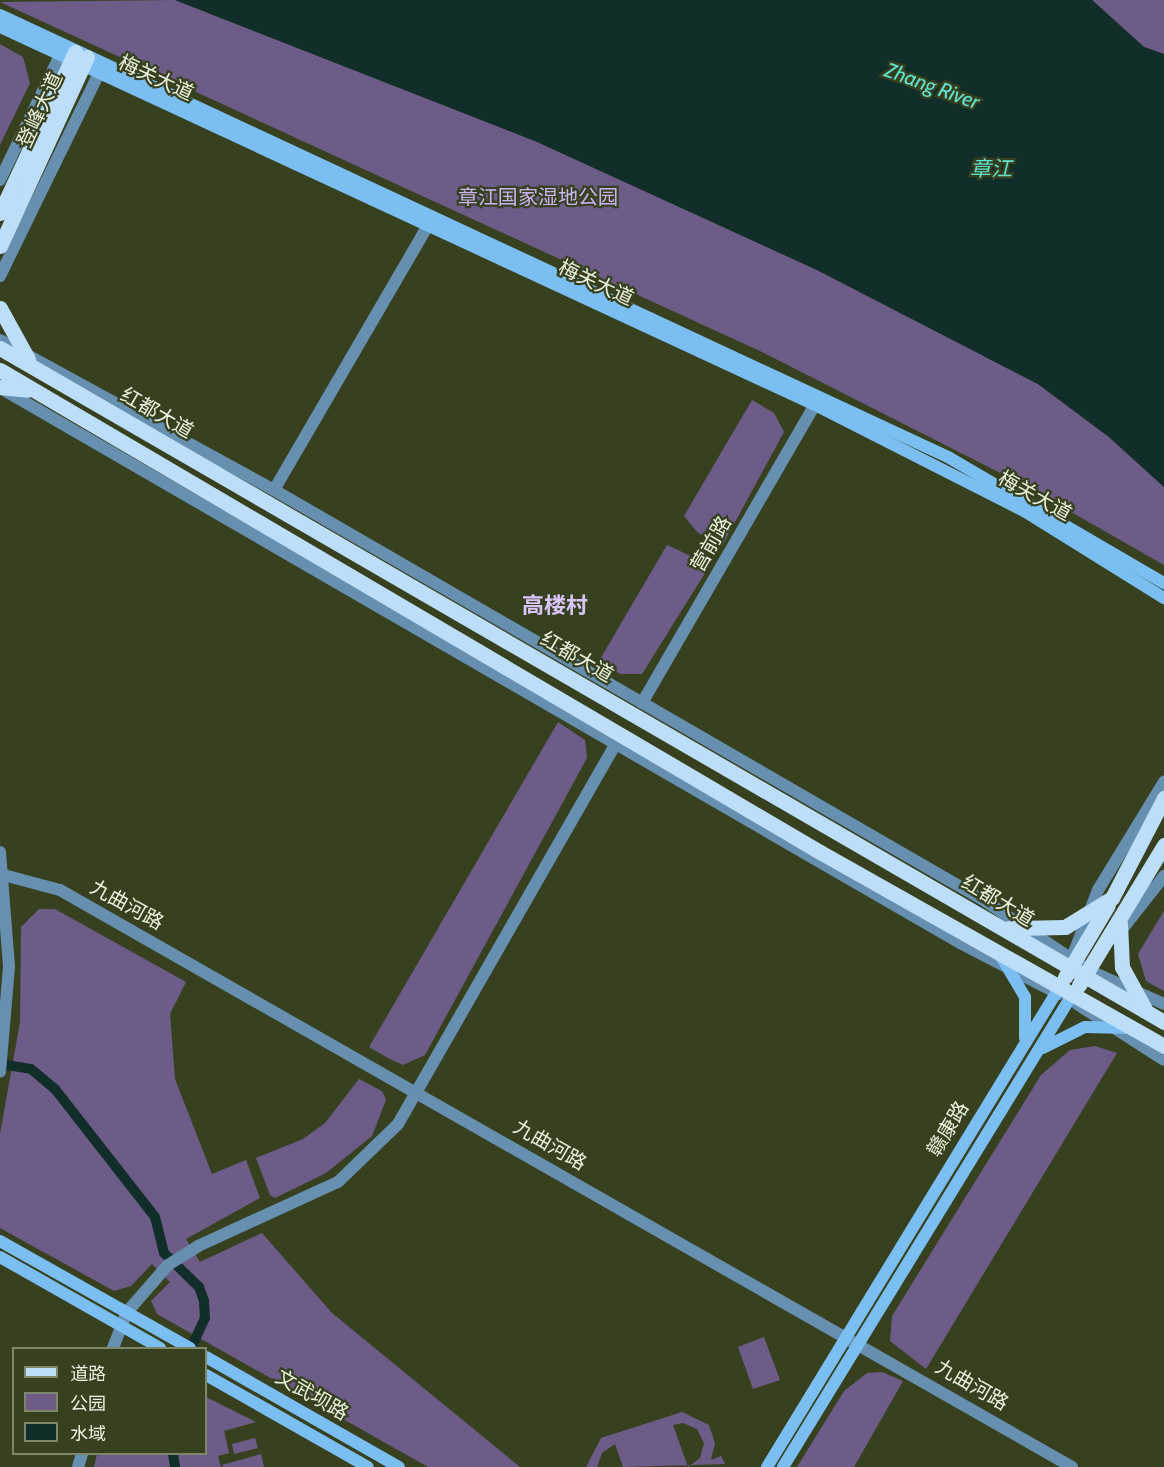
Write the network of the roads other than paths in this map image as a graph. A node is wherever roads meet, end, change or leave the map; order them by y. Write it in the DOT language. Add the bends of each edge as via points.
graph roads {
  1 [pos="0,15"];
  2 [pos="0,27"];
  3 [pos="73,56"];
  4 [pos="101,69"];
  5 [pos="0,180"];
  6 [pos="0,213"];
  7 [pos="431,222"];
  8 [pos="0,246"];
  9 [pos="0,276"];
  10 [pos="0,308"];
  11 [pos="0,340"];
  12 [pos="0,348"];
  13 [pos="19,351"];
  14 [pos="34,366"];
  15 [pos="0,370"];
  16 [pos="0,387"];
  17 [pos="37,392"];
  18 [pos="815,405"];
  19 [pos="274,490"];
  20 [pos="1164,583"];
  21 [pos="1164,598"];
  22 [pos="642,703"];
  23 [pos="617,742"];
  24 [pos="1164,782"];
  25 [pos="1164,798"];
  26 [pos="1164,813"];
  27 [pos="1164,845"];
  28 [pos="0,852"];
  29 [pos="1164,865"];
  30 [pos="2,874"];
  31 [pos="1164,876"];
  32 [pos="1112,898"];
  33 [pos="1126,909"];
  34 [pos="1085,917"];
  35 [pos="989,920"];
  36 [pos="1027,931"];
  37 [pos="1118,934"];
  38 [pos="982,943"];
  39 [pos="1071,964"];
  40 [pos="1014,972"];
  41 [pos="1087,973"];
  42 [pos="1131,990"];
  43 [pos="1064,994"];
  44 [pos="1164,1004"];
  45 [pos="1158,1018"];
  46 [pos="1108,1025"];
  47 [pos="1139,1031"];
  48 [pos="1164,1046"];
  49 [pos="1022,1047"];
  50 [pos="1164,1060"];
  51 [pos="1029,1062"];
  52 [pos="0,1072"];
  53 [pos="418,1091"];
  54 [pos="0,1241"];
  55 [pos="0,1257"];
  56 [pos="127,1312"];
  57 [pos="120,1326"];
  58 [pos="848,1337"];
  59 [pos="861,1343"];
  60 [pos="113,1347"];
  61 [pos="158,1347"];
  62 [pos="188,1347"];
  63 [pos="207,1358"];
  64 [pos="209,1377"];
  65 [pos="368,1467"];
  66 [pos="399,1467"];
  67 [pos="767,1467"];
  68 [pos="783,1467"];
  69 [pos="1072,1467"];
  1 -- 3 [label="main road, 梅关大道"];
  2 -- 3 [label="main road, 梅关大道"];
  3 -- 4 [label="main road, 梅关大道"];
  3 -- 5 [label="street"];
  3 -- 6 [label="main road, 登峰大道"];
  3 -- 8 [label="main road, 登峰大道"];
  4 -- 7 [label="main road, 梅关大道"];
  4 -- 9 [label="street"];
  7 -- 18 [label="main road, 梅关大道"];
  7 -- 19 [label="street"];
  7 -- 20 [label="main road, 梅关大道" via="948,457"];
  10 -- 13 [label="main road"];
  11 -- 13 [label="street"];
  12 -- 14 [label="main road, 红都大道"];
  13 -- 14 [label="main road"];
  13 -- 19 [label="street"];
  14 -- 35 [label="main road, 红都大道"];
  15 -- 17 [label="main road"];
  16 -- 17 [label="main road"];
  16 -- 23 [label="street"];
  17 -- 38 [label="main road"];
  18 -- 21 [label="main road, 梅关大道" via="1024,511"];
  18 -- 22 [label="street, 营前路"];
  19 -- 22 [label="street"];
  22 -- 36 [label="street" via="986,901"];
  23 -- 40 [label="street"];
  23 -- 53 [label="street"];
  24 -- 34 [label="street"];
  25 -- 32 [label="main road"];
  26 -- 32 [label="main road, 赣康路"];
  27 -- 33 [label="main road, 赣康路"];
  28 -- 30 [label="street"];
  29 -- 33 [label="main road"];
  30 -- 52 [label="street" via="7,1021"];
  30 -- 53 [label="street, 九曲河路" via="60,890"];
  31 -- 37 [label="street"];
  32 -- 34 [label="main road"];
  32 -- 39 [label="main road, 赣康路"];
  33 -- 37 [label="main road"];
  33 -- 41 [label="main road, 赣康路"];
  34 -- 36 [label="main road" via="1054,930"];
  34 -- 39 [label="street"];
  35 -- 36 [label="main road"];
  35 -- 39 [label="main road, 红都大道"];
  36 -- 39 [label="street"];
  37 -- 41 [label="street"];
  37 -- 42 [label="main road" via="1122,968"];
  38 -- 40 [label="main road"];
  38 -- 43 [label="main road"];
  39 -- 41 [label="main road, 红都大道"];
  39 -- 43 [label="main road, 赣康路"];
  40 -- 43 [label="street"];
  40 -- 49 [label="main road" via="1027,1007"];
  41 -- 42 [label="street"];
  41 -- 43 [label="main road, 赣康路"];
  41 -- 45 [label="main road, 红都大道"];
  42 -- 44 [label="street"];
  42 -- 45 [label="main road"];
  43 -- 46 [label="street"];
  43 -- 47 [label="main road"];
  43 -- 49 [label="main road, 赣康路"];
  43 -- 51 [label="main road, 赣康路"];
  46 -- 47 [label="main road"];
  46 -- 50 [label="street"];
  46 -- 51 [label="main road" via="1065,1033"];
  47 -- 48 [label="main road"];
  49 -- 58 [label="main road, 赣康路"];
  51 -- 59 [label="main road, 赣康路"];
  53 -- 56 [label="street" via="385,1140 338,1182 226,1232 168,1265"];
  53 -- 58 [label="street, 九曲河路"];
  54 -- 56 [label="main road"];
  55 -- 57 [label="main road"];
  56 -- 57 [label="street"];
  56 -- 62 [label="main road"];
  57 -- 60 [label="street"];
  57 -- 61 [label="main road"];
  58 -- 59 [label="street, 九曲河路"];
  58 -- 67 [label="main road, 赣康路"];
  59 -- 68 [label="main road, 赣康路"];
  59 -- 69 [label="street, 九曲河路"];
  63 -- 66 [label="main road, 文武坝路"];
  64 -- 65 [label="main road, 文武坝路"];
}
